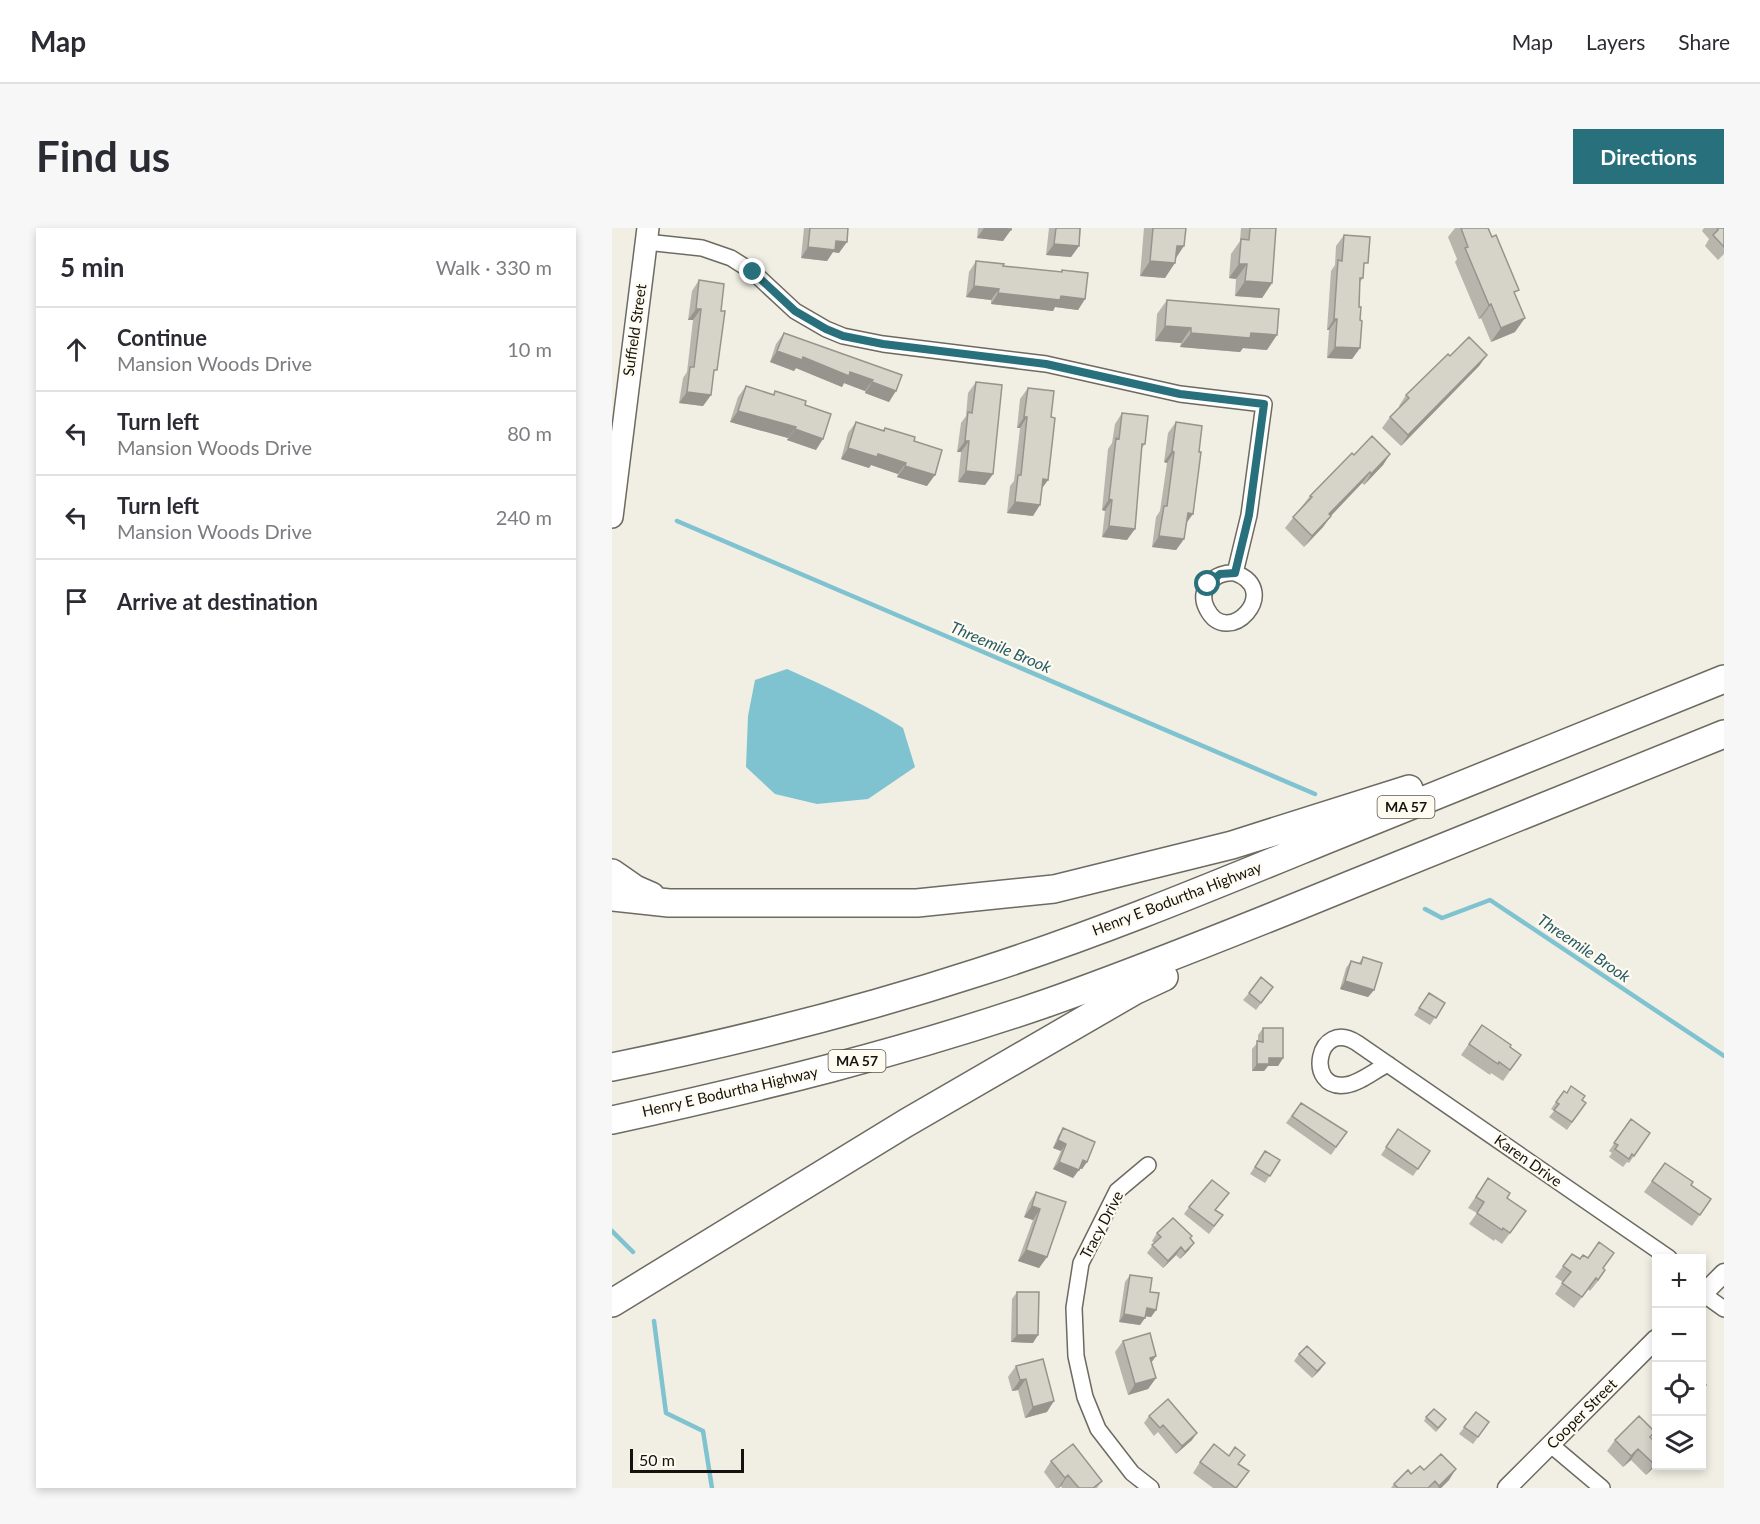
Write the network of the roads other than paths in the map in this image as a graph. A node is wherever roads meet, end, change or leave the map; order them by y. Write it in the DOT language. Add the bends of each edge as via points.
graph roads {
  1 [pos="647,235"];
  2 [pos="617,430"];
  3 [pos="612,468"];
  4 [pos="612,517"];
  5 [pos="1235,573"];
  6 [pos="1724,679"];
  7 [pos="1608,726"];
  8 [pos="1723,734"];
  9 [pos="1436,850"];
  10 [pos="612,873"];
  11 [pos="612,897"];
  12 [pos="669,903"];
  13 [pos="1388,1064"];
  14 [pos="612,1067"];
  15 [pos="612,1120"];
  16 [pos="1148,1165"];
  17 [pos="1663,1254"];
  18 [pos="662,1272"];
  19 [pos="1724,1273"];
  20 [pos="1706,1287"];
  21 [pos="612,1289"];
  22 [pos="1706,1291"];
  23 [pos="612,1302"];
  24 [pos="1724,1309"];
  25 [pos="1652,1343"];
  26 [pos="1551,1445"];
  27 [pos="1150,1488"];
  28 [pos="1507,1488"];
  29 [pos="1602,1488"];
  1 -- 2 [label="main road, Suffield Street"];
  1 -- 5 [label="street" via="731,258 753,272 795,311 843,336 1046,364 1180,394 1264,404 1251,505"];
  2 -- 3 [label="main road, Suffield Street"];
  2 -- 4 [label="main road, Suffield Street"];
  6 -- 7 [label="highway, Henry E Bodurtha Highway / MA 57"];
  7 -- 12 [label="highway" via="1232,845 1054,889 917,903"];
  7 -- 14 [label="highway, Henry E Bodurtha Highway / MA 57" via="1141,914 1003,964 821,1019"];
  8 -- 9 [label="highway, Henry E Bodurtha Highway / MA 57"];
  9 -- 15 [label="highway, Henry E Bodurtha Highway / MA 57" via="1150,965 1023,1010 829,1068"];
  9 -- 18 [label="highway" via="1134,991 906,1123"];
  10 -- 12 [label="highway" via="635,890"];
  11 -- 12 [label="highway"];
  13 -- 17 [label="street, Karen Drive"];
  16 -- 27 [label="street, Tracy Drive" via="1117,1191 1081,1263 1074,1308 1076,1356 1085,1397 1098,1429 1132,1473"];
  18 -- 21 [label="highway"];
  18 -- 23 [label="highway"];
  19 -- 20 [label="street"];
  22 -- 24 [label="street"];
  25 -- 26 [label="street, Cooper Street"];
  26 -- 28 [label="street, Cooper Street"];
  26 -- 29 [label="street"];
}
